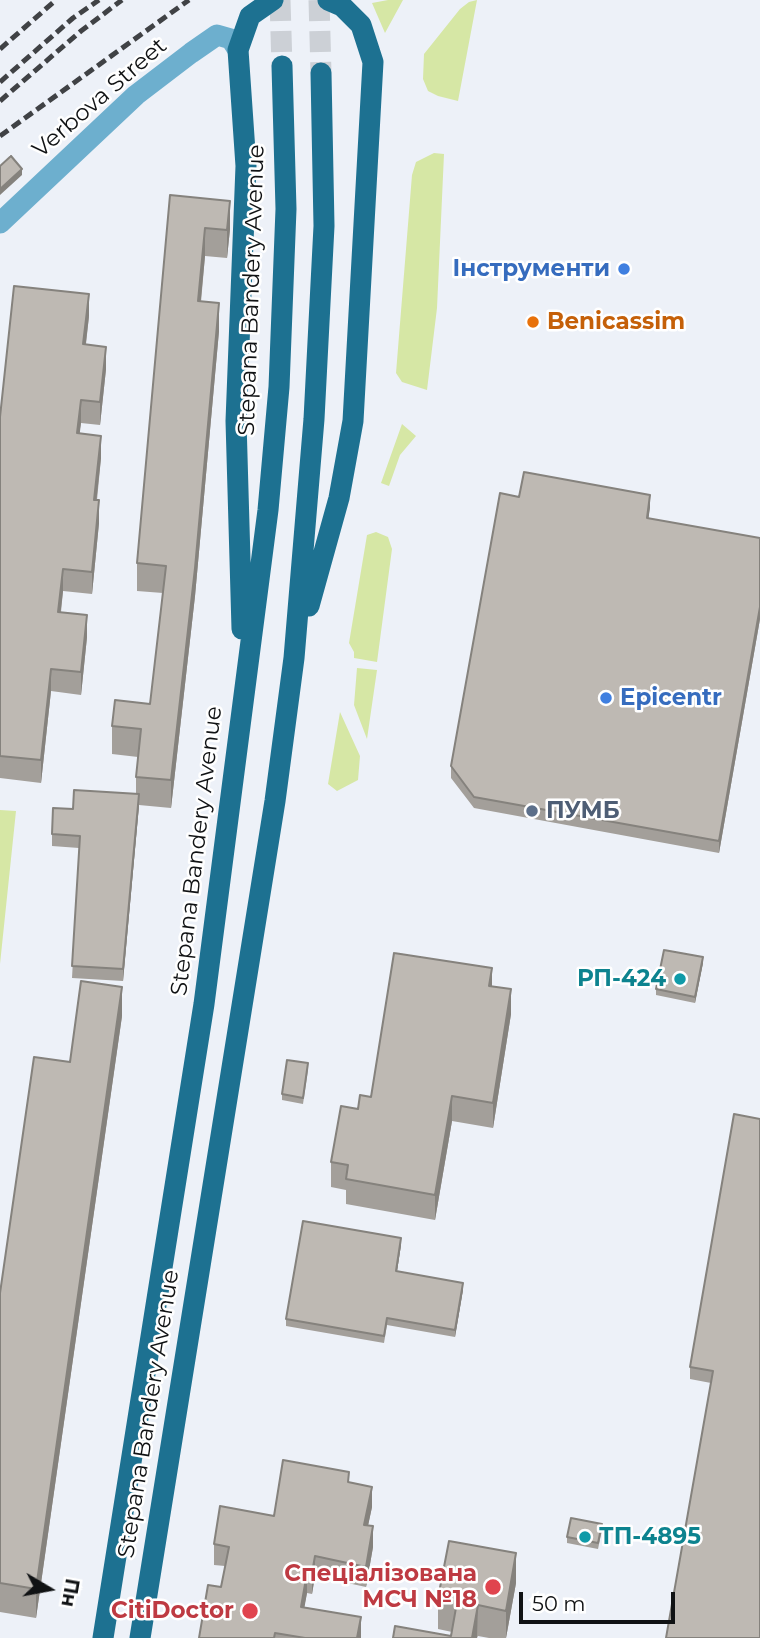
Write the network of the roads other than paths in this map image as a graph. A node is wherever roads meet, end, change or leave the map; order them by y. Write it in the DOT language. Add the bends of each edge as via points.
graph roads {
  1 [pos="273,0"];
  2 [pos="328,0"];
  3 [pos="238,50"];
  4 [pos="282,66"];
  5 [pos="321,73"];
  6 [pos="0,223"];
  7 [pos="294,658"];
  8 [pos="244,694"];
  9 [pos="103,1638"];
  10 [pos="140,1638"];
  1 -- 3 [label="main road" via="250,16"];
  2 -- 7 [label="main road" via="342,6 361,25 373,62 353,421 339,498"];
  3 -- 6 [label="street, Verbova Street" via="230,39 217,35 191,52 136,95"];
  3 -- 8 [label="main road" via="246,166 236,421"];
  4 -- 8 [label="main road, Stepana Bandery Avenue" via="286,209 279,387"];
  5 -- 7 [label="main road, Stepana Bandery Avenue" via="324,226"];
  7 -- 10 [label="main road, Stepana Bandery Avenue" via="275,802"];
  8 -- 9 [label="main road, Stepana Bandery Avenue" via="204,1004"];
}
